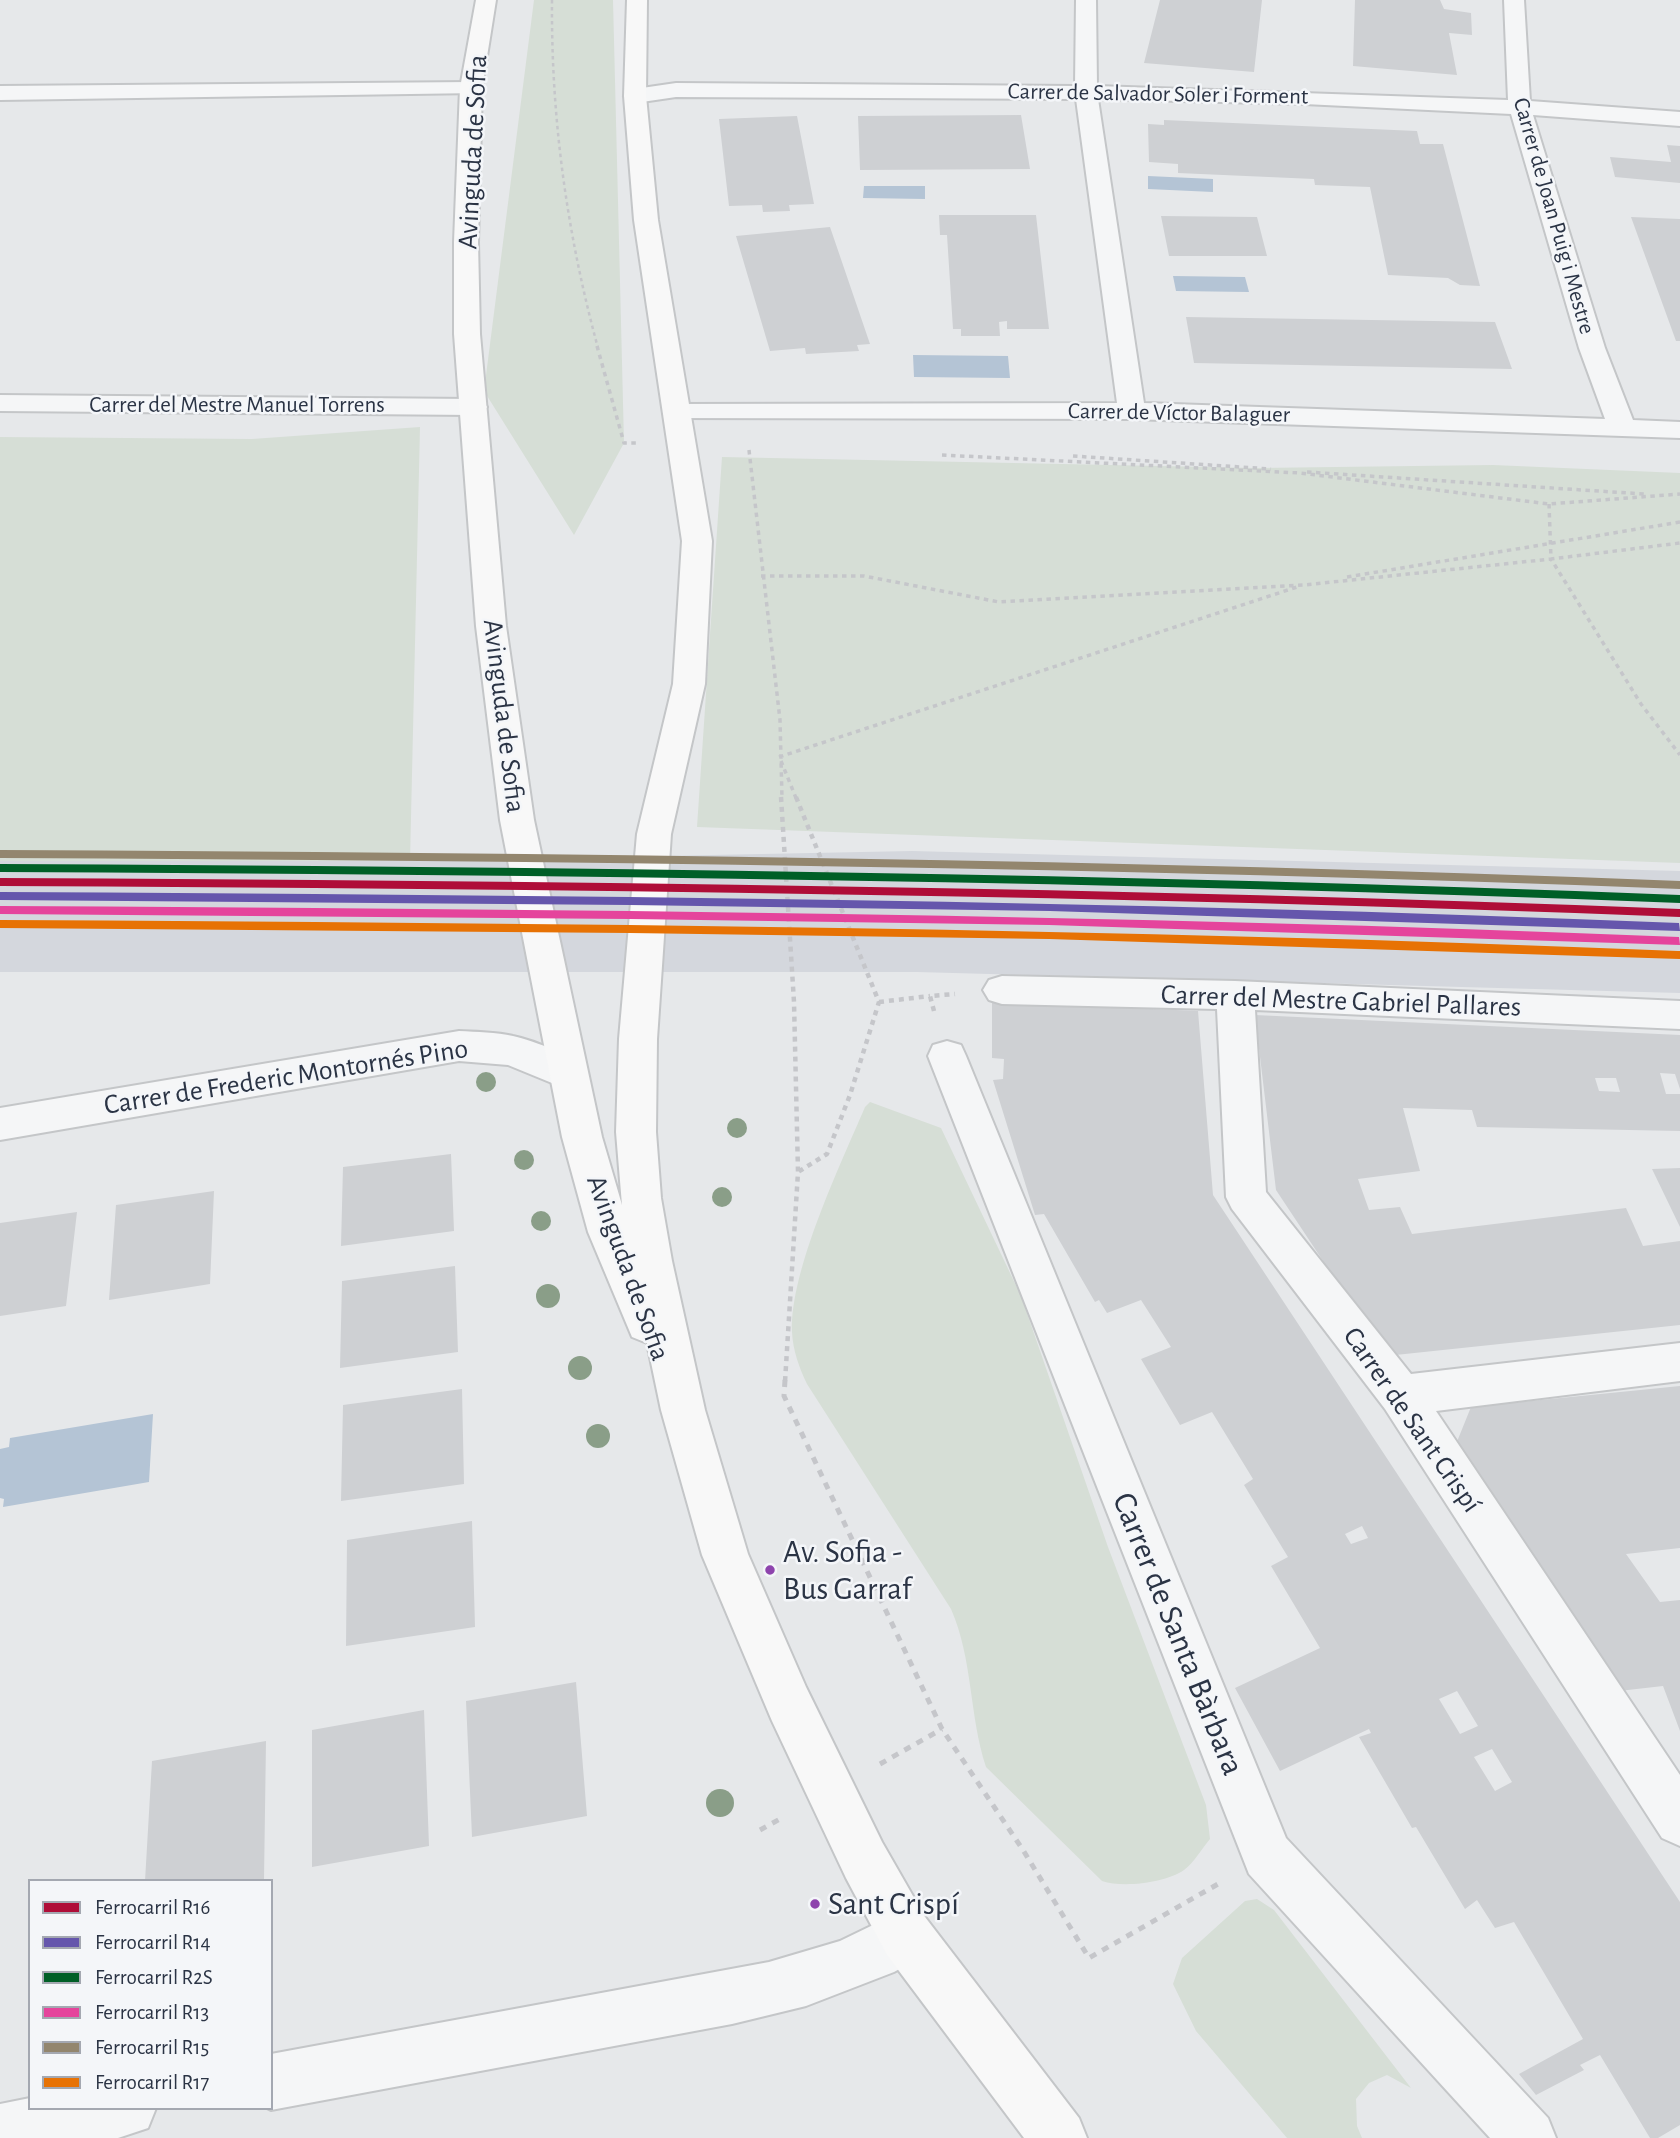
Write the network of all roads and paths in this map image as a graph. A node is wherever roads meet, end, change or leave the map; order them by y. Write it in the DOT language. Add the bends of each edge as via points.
graph roads {
  1 [pos="486,0"];
  2 [pos="552,0"];
  3 [pos="637,0"];
  4 [pos="1086,0"];
  5 [pos="1514,0"];
  6 [pos="471,88"];
  7 [pos="1086,91"];
  8 [pos="0,93"];
  9 [pos="635,96"];
  10 [pos="1519,105"];
  11 [pos="1680,119"];
  12 [pos="0,403"];
  13 [pos="473,407"];
  14 [pos="1132,411"];
  15 [pos="678,412"];
  16 [pos="1622,428"];
  17 [pos="1680,430"];
  18 [pos="649,442"];
  19 [pos="748,446"];
  20 [pos="1018,452"];
  21 [pos="939,455"];
  22 [pos="1680,495"];
  23 [pos="1549,504"];
  24 [pos="1680,522"];
  25 [pos="1680,543"];
  26 [pos="1551,559"];
  27 [pos="761,576"];
  28 [pos="1304,584"];
  29 [pos="1680,755"];
  30 [pos="779,757"];
  31 [pos="1002,990"];
  32 [pos="1235,995"];
  33 [pos="930,996"];
  34 [pos="879,1002"];
  35 [pos="1680,1015"];
  36 [pos="947,1056"];
  37 [pos="569,1075"];
  38 [pos="0,1124"];
  39 [pos="798,1172"];
  40 [pos="1680,1363"];
  41 [pos="1401,1395"];
  42 [pos="683,1410"];
  43 [pos="1680,1820"];
  44 [pos="1267,1856"];
  45 [pos="906,1936"];
  46 [pos="273,2082"];
  47 [pos="117,2110"];
  48 [pos="0,2132"];
  49 [pos="1059,2138"];
  50 [pos="1528,2138"];
  1 -- 6 [label="street, Avinguda de Sofia"];
  2 -- 18 [label="path" via="550,30 562,194 592,335 624,443"];
  3 -- 9 [label="street, Avinguda de Sofia"];
  4 -- 7 [label="street"];
  5 -- 10 [label="street, Carrer de Joan Puig i Mestre"];
  6 -- 8 [label="street"];
  6 -- 13 [label="street, Avinguda de Sofia" via="466,242"];
  7 -- 9 [label="street, Carrer de Salvador Soler i Forment" via="676,90"];
  7 -- 10 [label="street, Carrer de Salvador Soler i Forment"];
  7 -- 14 [label="street"];
  9 -- 15 [label="street, Avinguda de Sofia" via="646,220"];
  10 -- 11 [label="street, Carrer de Salvador Soler i Forment"];
  10 -- 16 [label="street, Carrer de Joan Puig i Mestre" via="1592,348"];
  12 -- 13 [label="street, Carrer del Mestre Manuel Torrens"];
  13 -- 37 [label="street, Avinguda de Sofia" via="491,626 517,820"];
  14 -- 15 [label="street, Carrer de Víctor Balaguer"];
  14 -- 16 [label="street, Carrer de Víctor Balaguer"];
  15 -- 42 [label="street, Avinguda de Sofia" via="697,541 689,684 654,834 638,1039 636,1132 640,1198"];
  16 -- 17 [label="street, Carrer de Víctor Balaguer"];
  19 -- 27 [label="path"];
  20 -- 22 [label="path"];
  21 -- 23 [label="path" via="1300,473"];
  22 -- 23 [label="path"];
  23 -- 26 [label="path"];
  24 -- 28 [label="path"];
  25 -- 26 [label="path"];
  26 -- 28 [label="path"];
  26 -- 29 [label="path" via="1641,704"];
  27 -- 28 [label="path" via="864,576 999,602"];
  27 -- 30 [label="path" via="780,720"];
  28 -- 30 [label="path"];
  30 -- 34 [label="path"];
  30 -- 39 [label="path" via="794,1002"];
  31 -- 32 [label="street, Carrer del Mestre Gabriel Pallares"];
  32 -- 35 [label="street, Carrer del Mestre Gabriel Pallares"];
  32 -- 41 [label="street, Carrer de Sant Crispí" via="1246,1197"];
  33 -- 34 [label="path"];
  34 -- 39 [label="path" via="827,1154"];
  36 -- 44 [label="street, Carrer de Santa Bàrbara"];
  37 -- 38 [label="street, Carrer de Frederic Montornés Pino" via="512,1050 459,1046"];
  37 -- 42 [label="street, Avinguda de Sofia" via="609,1232"];
  39 -- 44 [label="path" via="784,1396 942,1729 1089,1958"];
  40 -- 41 [label="street"];
  41 -- 43 [label="street, Carrer de Sant Crispí"];
  42 -- 45 [label="street, Avinguda de Sofia" via="747,1611 864,1860"];
  44 -- 50 [label="street, Carrer de Santa Bàrbara"];
  45 -- 46 [label="street" via="835,1972"];
  45 -- 49 [label="street, Avinguda de Sofia"];
  47 -- 48 [label="street"];
}
